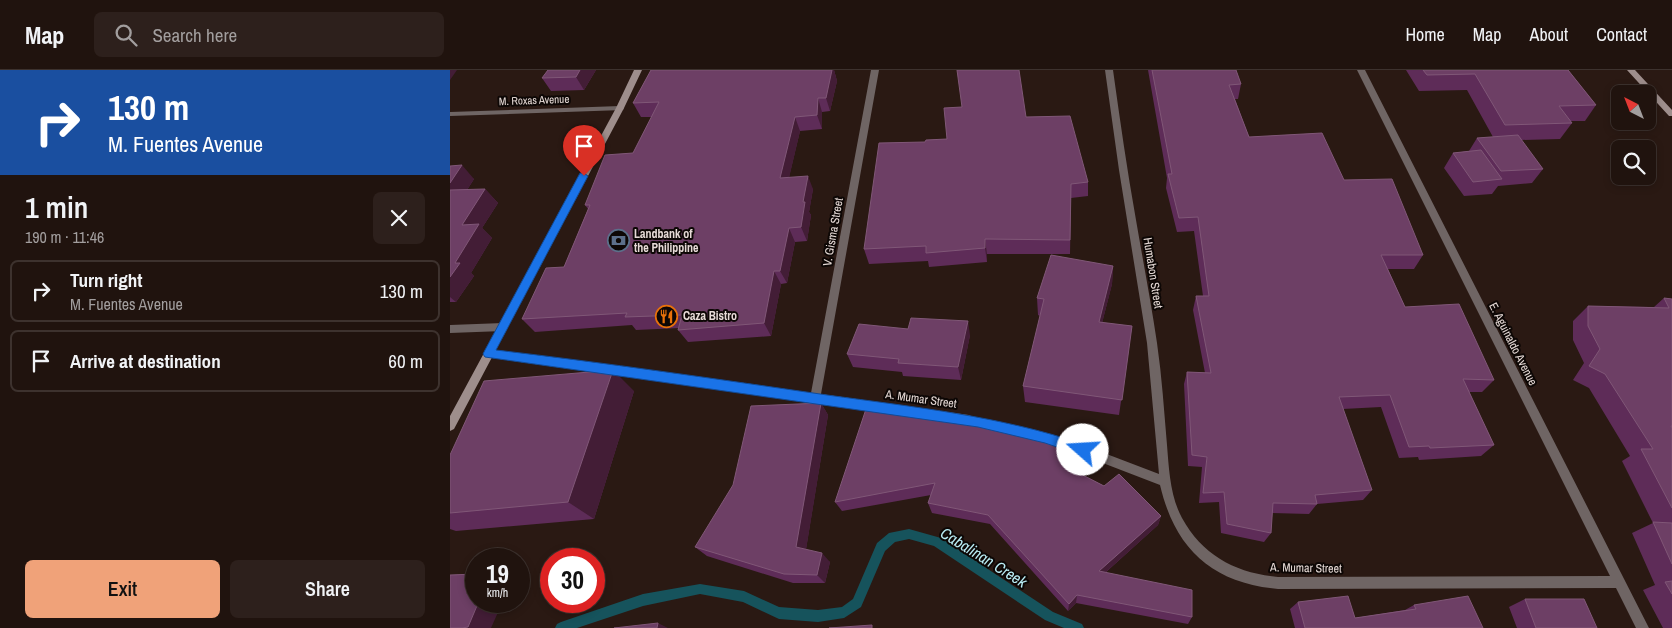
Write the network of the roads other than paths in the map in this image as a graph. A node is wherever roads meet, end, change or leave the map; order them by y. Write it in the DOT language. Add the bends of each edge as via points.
graph roads {
  1 [pos="638,70"];
  2 [pos="875,70"];
  3 [pos="1109,70"];
  4 [pos="1362,70"];
  5 [pos="1631,70"];
  6 [pos="620,108"];
  7 [pos="450,114"];
  8 [pos="1672,114"];
  9 [pos="503,327"];
  10 [pos="450,329"];
  11 [pos="489,354"];
  12 [pos="815,398"];
  13 [pos="978,421"];
  14 [pos="450,426"];
  15 [pos="1016,430"];
  16 [pos="1165,482"];
  17 [pos="1620,582"];
  18 [pos="1643,628"];
  1 -- 6 [label="street"];
  2 -- 12 [label="street, V. Gisma Street"];
  3 -- 16 [label="street, Humabon Street" via="1152,343"];
  4 -- 17 [label="street, E. Aguinaldo Avenue"];
  5 -- 8 [label="street"];
  6 -- 7 [label="street, M. Roxas Avenue"];
  6 -- 9 [label="street"];
  9 -- 10 [label="street"];
  9 -- 11 [label="street"];
  11 -- 12 [label="street, A. Mumar Street"];
  11 -- 14 [label="street"];
  12 -- 13 [label="street, A. Mumar Street"];
  15 -- 16 [label="street" via="1045,437"];
  16 -- 17 [label="street, A. Mumar Street" via="1172,511 1184,533 1201,553 1225,570 1250,579 1278,583"];
  17 -- 18 [label="street, E. Aguinaldo Avenue"];
}
